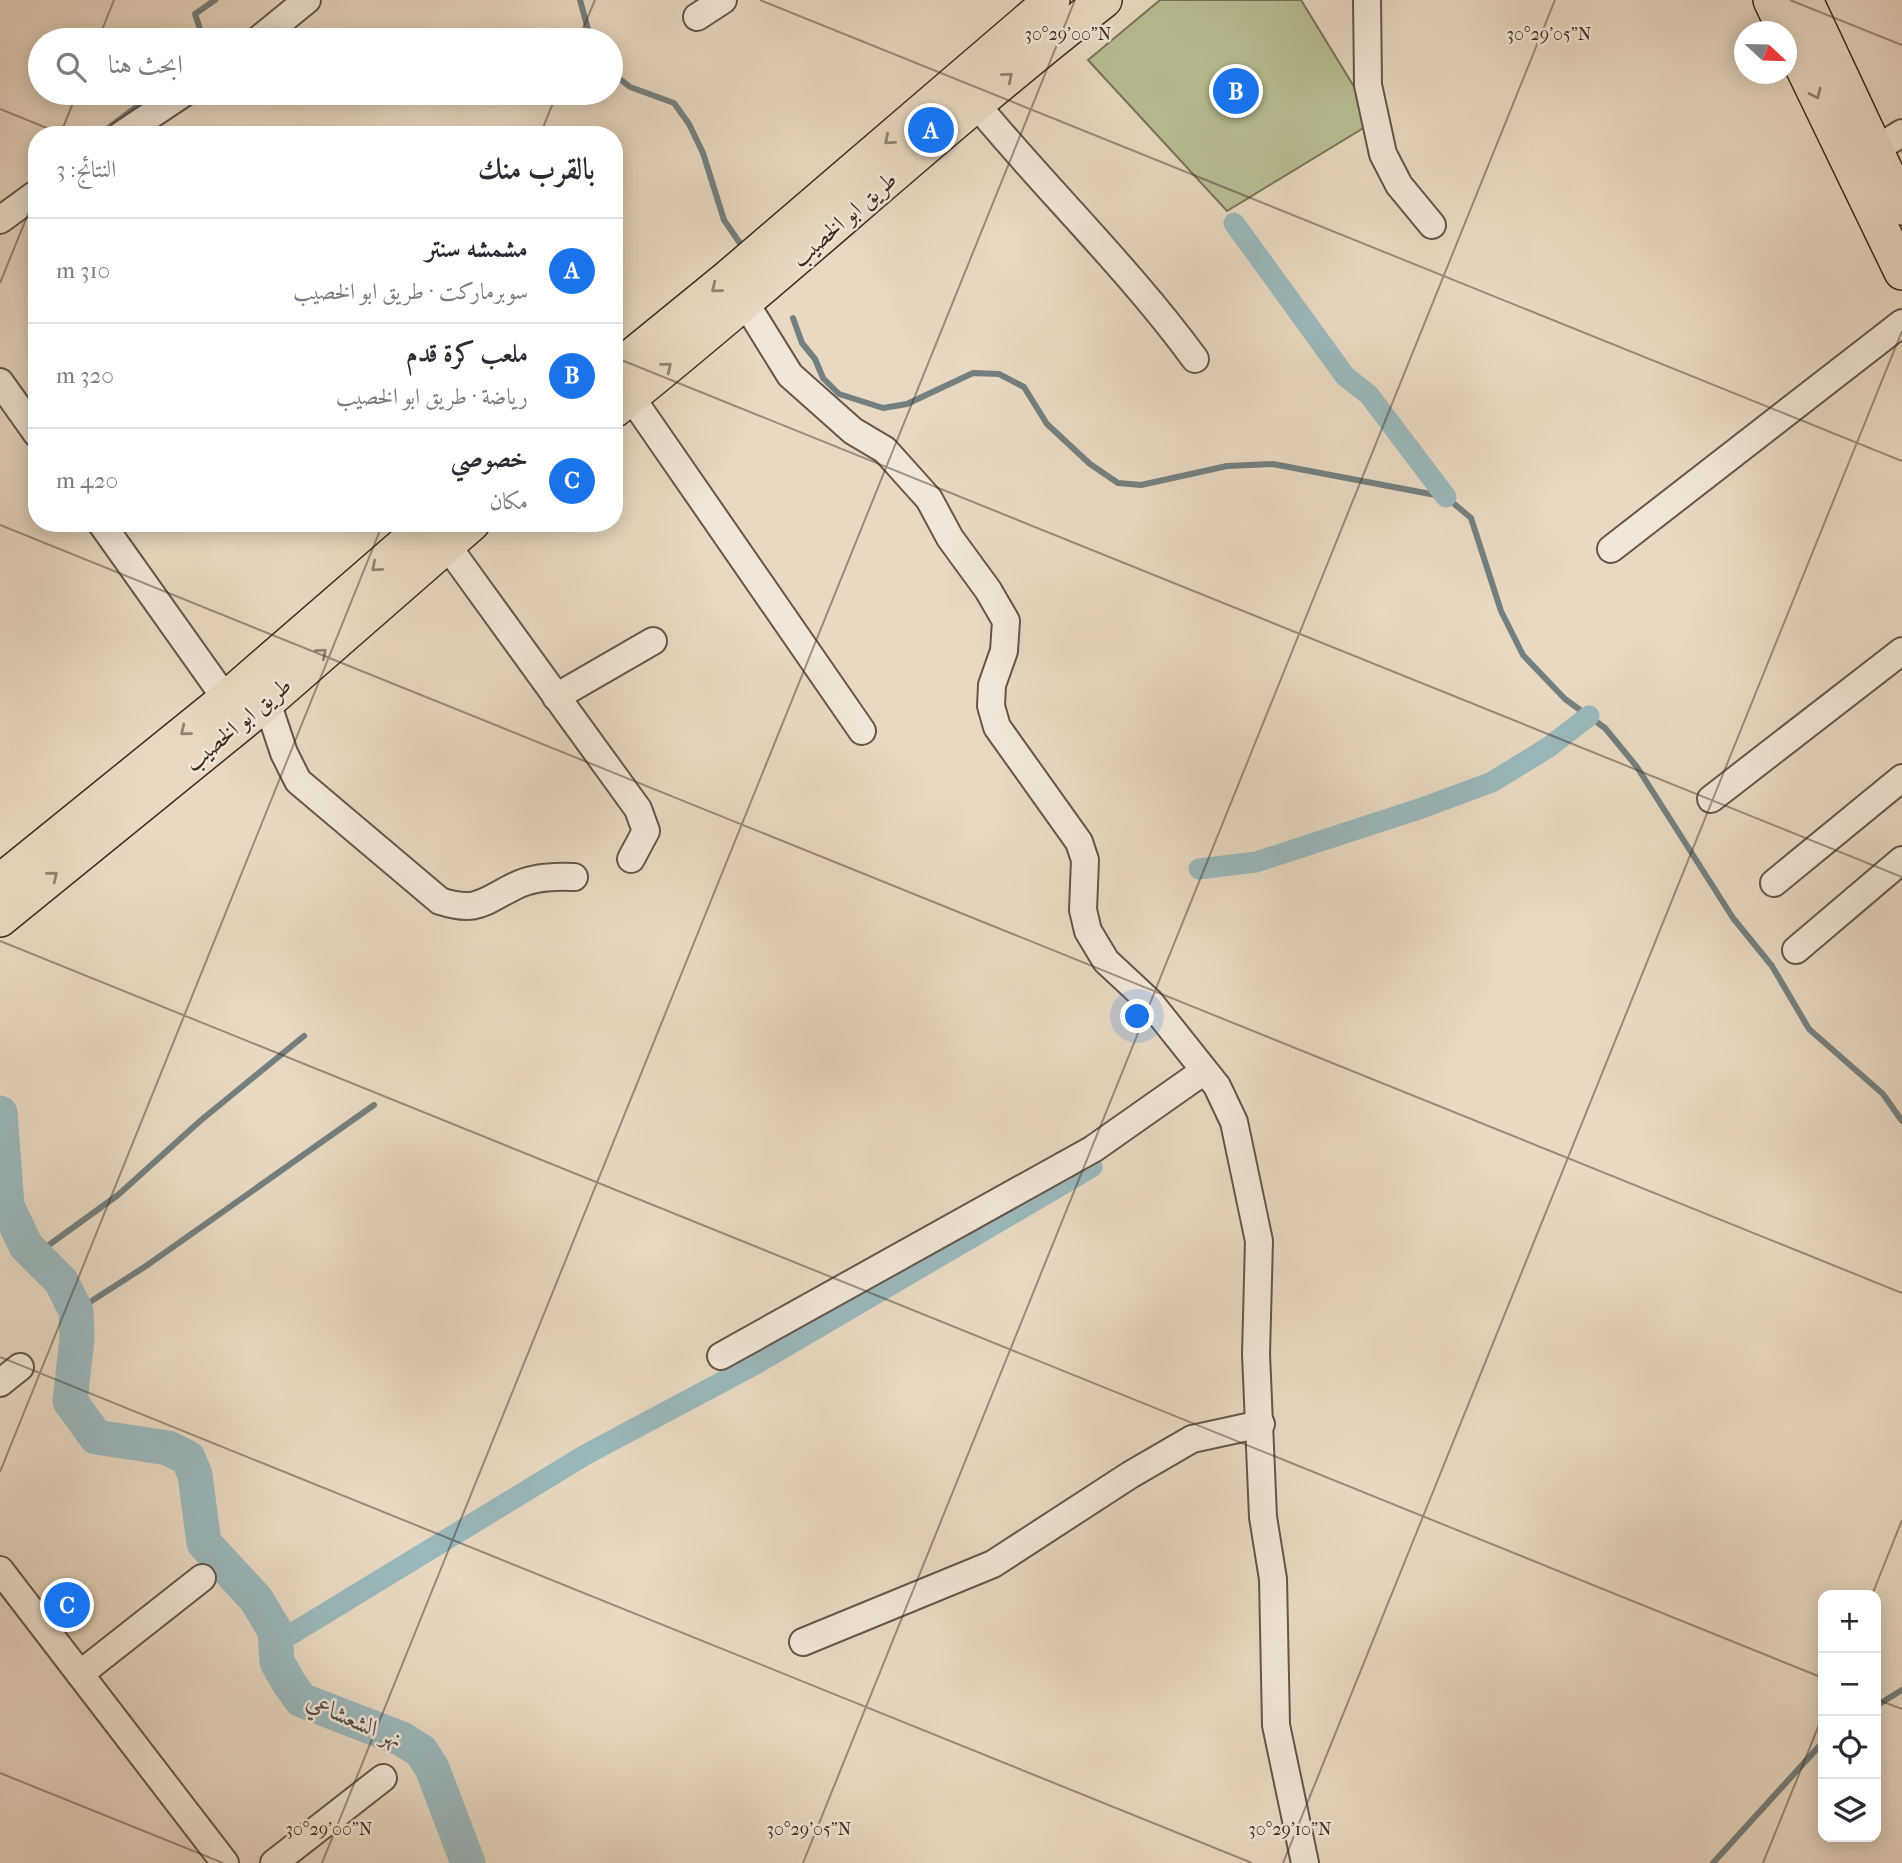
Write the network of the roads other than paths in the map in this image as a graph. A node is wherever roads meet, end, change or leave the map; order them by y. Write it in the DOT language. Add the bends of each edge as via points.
graph roads {
  1 [pos="307,0"];
  2 [pos="723,0"];
  3 [pos="1052,0"];
  4 [pos="1104,0"];
  5 [pos="1367,0"];
  6 [pos="1772,0"];
  7 [pos="1805,0"];
  8 [pos="697,17"];
  9 [pos="1781,21"];
  10 [pos="273,28"];
  11 [pos="1797,55"];
  12 [pos="975,104"];
  13 [pos="166,105"];
  14 [pos="134,126"];
  15 [pos="1888,142"];
  16 [pos="28,199"];
  17 [pos="1902,207"];
  18 [pos="0,220"];
  19 [pos="1433,225"];
  20 [pos="1902,272"];
  21 [pos="746,304"];
  22 [pos="1902,323"];
  23 [pos="1195,359"];
  24 [pos="0,382"];
  25 [pos="623,390"];
  26 [pos="623,391"];
  27 [pos="623,397"];
  28 [pos="28,421"];
  29 [pos="107,532"];
  30 [pos="446,532"];
  31 [pos="447,532"];
  32 [pos="450,532"];
  33 [pos="1612,549"];
  34 [pos="653,641"];
  35 [pos="1902,652"];
  36 [pos="556,697"];
  37 [pos="226,698"];
  38 [pos="267,702"];
  39 [pos="862,731"];
  40 [pos="1902,778"];
  41 [pos="1711,799"];
  42 [pos="631,859"];
  43 [pos="1902,860"];
  44 [pos="574,877"];
  45 [pos="0,882"];
  46 [pos="1774,883"];
  47 [pos="0,919"];
  48 [pos="1796,950"];
  49 [pos="1204,1071"];
  50 [pos="721,1356"];
  51 [pos="1261,1423"];
  52 [pos="0,1570"];
  53 [pos="202,1578"];
  54 [pos="803,1642"];
  55 [pos="80,1674"];
  56 [pos="383,1778"];
  57 [pos="226,1863"];
  58 [pos="274,1863"];
  59 [pos="1305,1863"];
  1 -- 10 [label="street"];
  2 -- 8 [label="street"];
  3 -- 25 [label="main road, طريق ابو الخصيب, one-way" via="728,278"];
  12 -- 4 [label="main road, طريق ابو الخصيب, one-way"];
  5 -- 19 [label="street" via="1368,85 1383,154 1399,185"];
  6 -- 9 [label="main road"];
  7 -- 15 [label="main road"];
  11 -- 20 [label="main road, one-way"];
  12 -- 21 [label="main road, طريق ابو الخصيب"];
  12 -- 23 [label="street" via="1153,302"];
  13 -- 14 [label="street"];
  15 -- 17 [label="main road"];
  16 -- 18 [label="street"];
  26 -- 21 [label="main road, طريق ابو الخصيب, one-way"];
  21 -- 49 [label="street" via="790,375 853,431 885,450 929,499 950,538 988,590 1006,621 1004,651 992,685 997,727 1079,842 1088,931 1106,961 1150,1002"];
  22 -- 33 [label="street"];
  24 -- 28 [label="street"];
  27 -- 39 [label="street"];
  29 -- 37 [label="street"];
  30 -- 37 [label="main road, طريق ابو الخصيب, one-way"];
  38 -- 31 [label="main road, طريق ابو الخصيب, one-way"];
  32 -- 36 [label="street"];
  34 -- 36 [label="street"];
  35 -- 41 [label="street"];
  36 -- 42 [label="street" via="638,809 646,831"];
  37 -- 45 [label="main road, طريق ابو الخصيب, one-way"];
  38 -- 44 [label="street" via="298,781 440,901 464,909 488,903 517,884"];
  47 -- 38 [label="main road, طريق ابو الخصيب, one-way"];
  40 -- 46 [label="street"];
  43 -- 48 [label="street"];
  49 -- 50 [label="street" via="1093,1149"];
  49 -- 51 [label="street" via="1217,1086 1234,1122 1259,1241 1256,1354"];
  51 -- 54 [label="street" via="1192,1439 993,1564"];
  51 -- 59 [label="street" via="1263,1517 1273,1579 1276,1725"];
  52 -- 55 [label="street"];
  53 -- 55 [label="street"];
  55 -- 57 [label="street"];
  56 -- 58 [label="street"];
}
